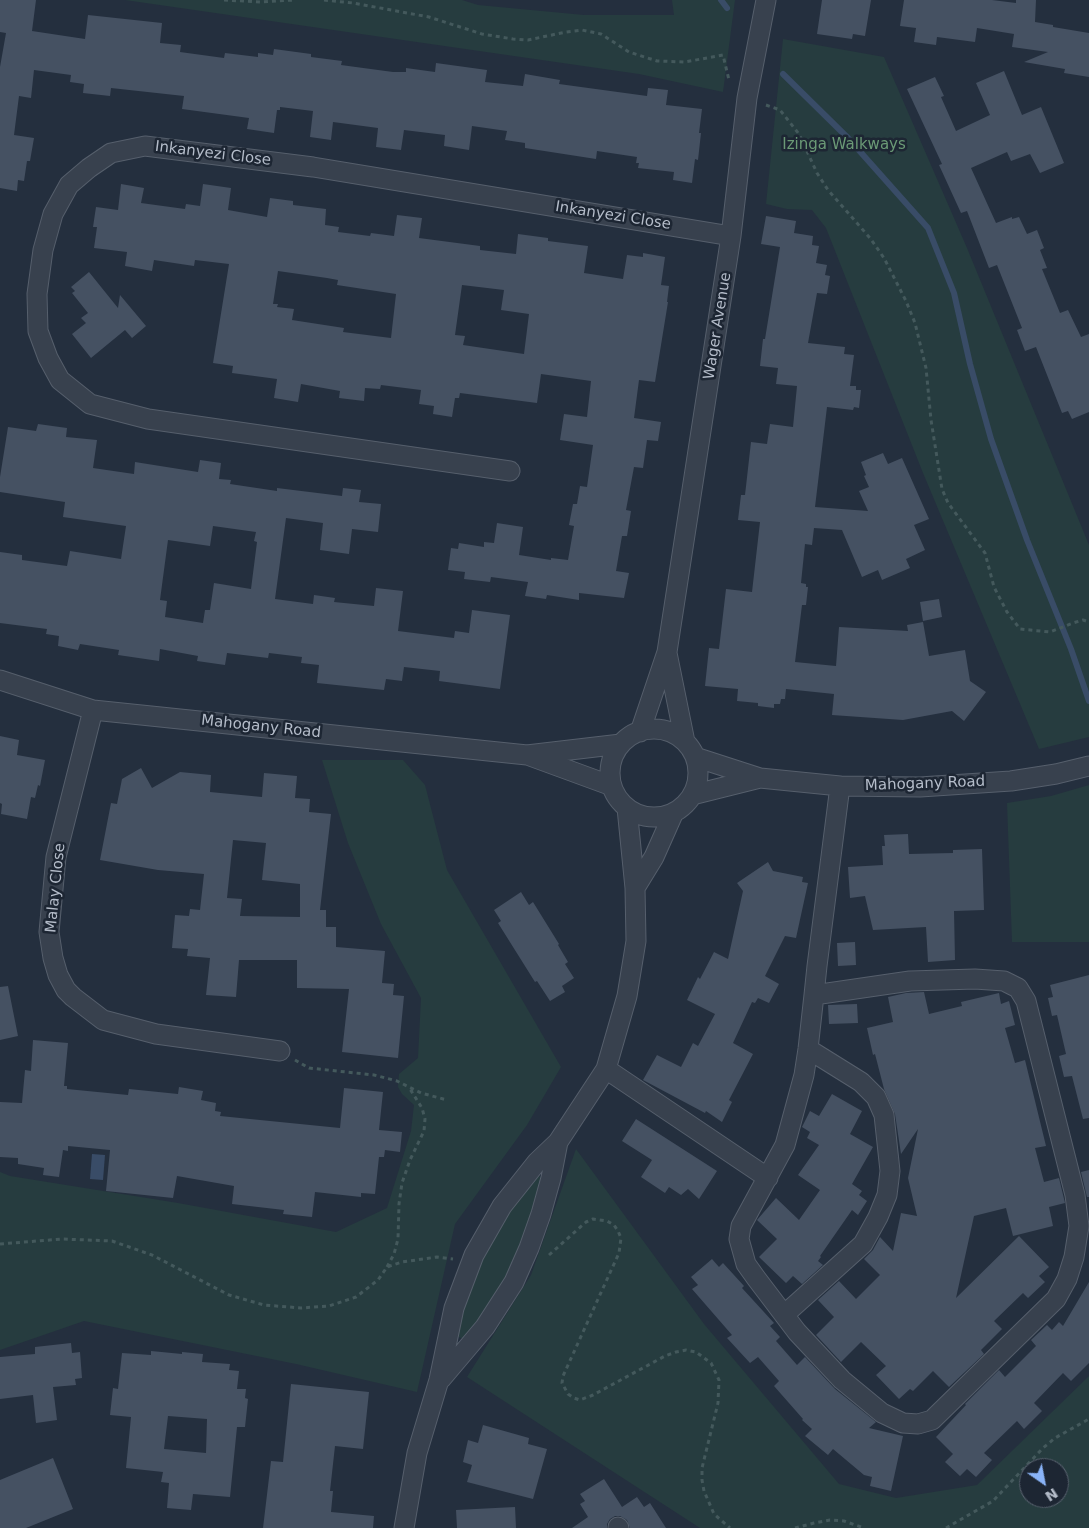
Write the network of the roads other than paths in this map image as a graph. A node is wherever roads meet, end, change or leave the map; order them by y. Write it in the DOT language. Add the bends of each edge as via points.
graph roads {
  1 [pos="766,0"];
  2 [pos="732,236"];
  3 [pos="510,471"];
  4 [pos="667,652"];
  5 [pos="0,680"];
  6 [pos="93,710"];
  7 [pos="640,732"];
  8 [pos="621,744"];
  9 [pos="690,750"];
  10 [pos="527,755"];
  11 [pos="1089,766"];
  12 [pos="760,778"];
  13 [pos="612,786"];
  14 [pos="840,786"];
  15 [pos="692,795"];
  16 [pos="627,808"];
  17 [pos="674,812"];
  18 [pos="635,888"];
  19 [pos="814,995"];
  20 [pos="808,1049"];
  21 [pos="280,1051"];
  22 [pos="606,1069"];
  23 [pos="558,1142"];
  24 [pos="768,1178"];
  25 [pos="784,1315"];
  26 [pos="440,1380"];
  27 [pos="404,1528"];
  1 -- 2 [label="street, Wager Avenue" via="747,98"];
  2 -- 3 [label="street, Inkanyezi Close" via="313,167 145,146 111,153 69,185 53,214 43,250 37,294 38,331 60,380 90,404 148,419"];
  2 -- 4 [label="street, Wager Avenue"];
  4 -- 7 [label="street, Wager Avenue"];
  4 -- 9 [label="street, Wager Avenue"];
  5 -- 6 [label="street, Mahogany Road"];
  6 -- 10 [label="street, Mahogany Road"];
  6 -- 21 [label="street, Malay Close" via="56,857 49,932 53,958 66,990 103,1020 156,1034"];
  7 -- 8 [label="street"];
  7 -- 9 [label="street" via="647,729 676,734"];
  8 -- 10 [label="street, Mahogany Road"];
  8 -- 13 [label="street" via="613,757"];
  9 -- 12 [label="street, Mahogany Road"];
  9 -- 15 [label="street" via="698,772"];
  10 -- 13 [label="street, Mahogany Road"];
  11 -- 14 [label="street, Mahogany Road" via="1011,781 920,788"];
  12 -- 14 [label="street, Mahogany Road"];
  12 -- 15 [label="street, Mahogany Road"];
  13 -- 16 [label="street"];
  14 -- 19 [label="street"];
  15 -- 17 [label="street"];
  16 -- 17 [label="street" via="653,817"];
  16 -- 18 [label="street"];
  17 -- 18 [label="street" via="654,857"];
  18 -- 22 [label="street" via="635,950 627,996"];
  19 -- 20 [label="street"];
  19 -- 25 [label="street" via="910,981 1004,980 1018,988 1026,1001 1076,1195 1080,1226 1067,1279 1056,1299 932,1420 918,1424 903,1423 882,1414 842,1380"];
  20 -- 24 [label="street" via="785,1145"];
  20 -- 25 [label="street" via="861,1082 876,1096 884,1114 890,1171 878,1217 863,1244"];
  22 -- 23 [label="street"];
  22 -- 24 [label="street"];
  23 -- 26 [label="street" via="541,1214 514,1282 485,1327"];
  23 -- 26 [label="street" via="537,1162 502,1206 471,1262 454,1308"];
  24 -- 25 [label="street" via="741,1226 740,1239 746,1264"];
  26 -- 27 [label="street" via="417,1453"];
}
